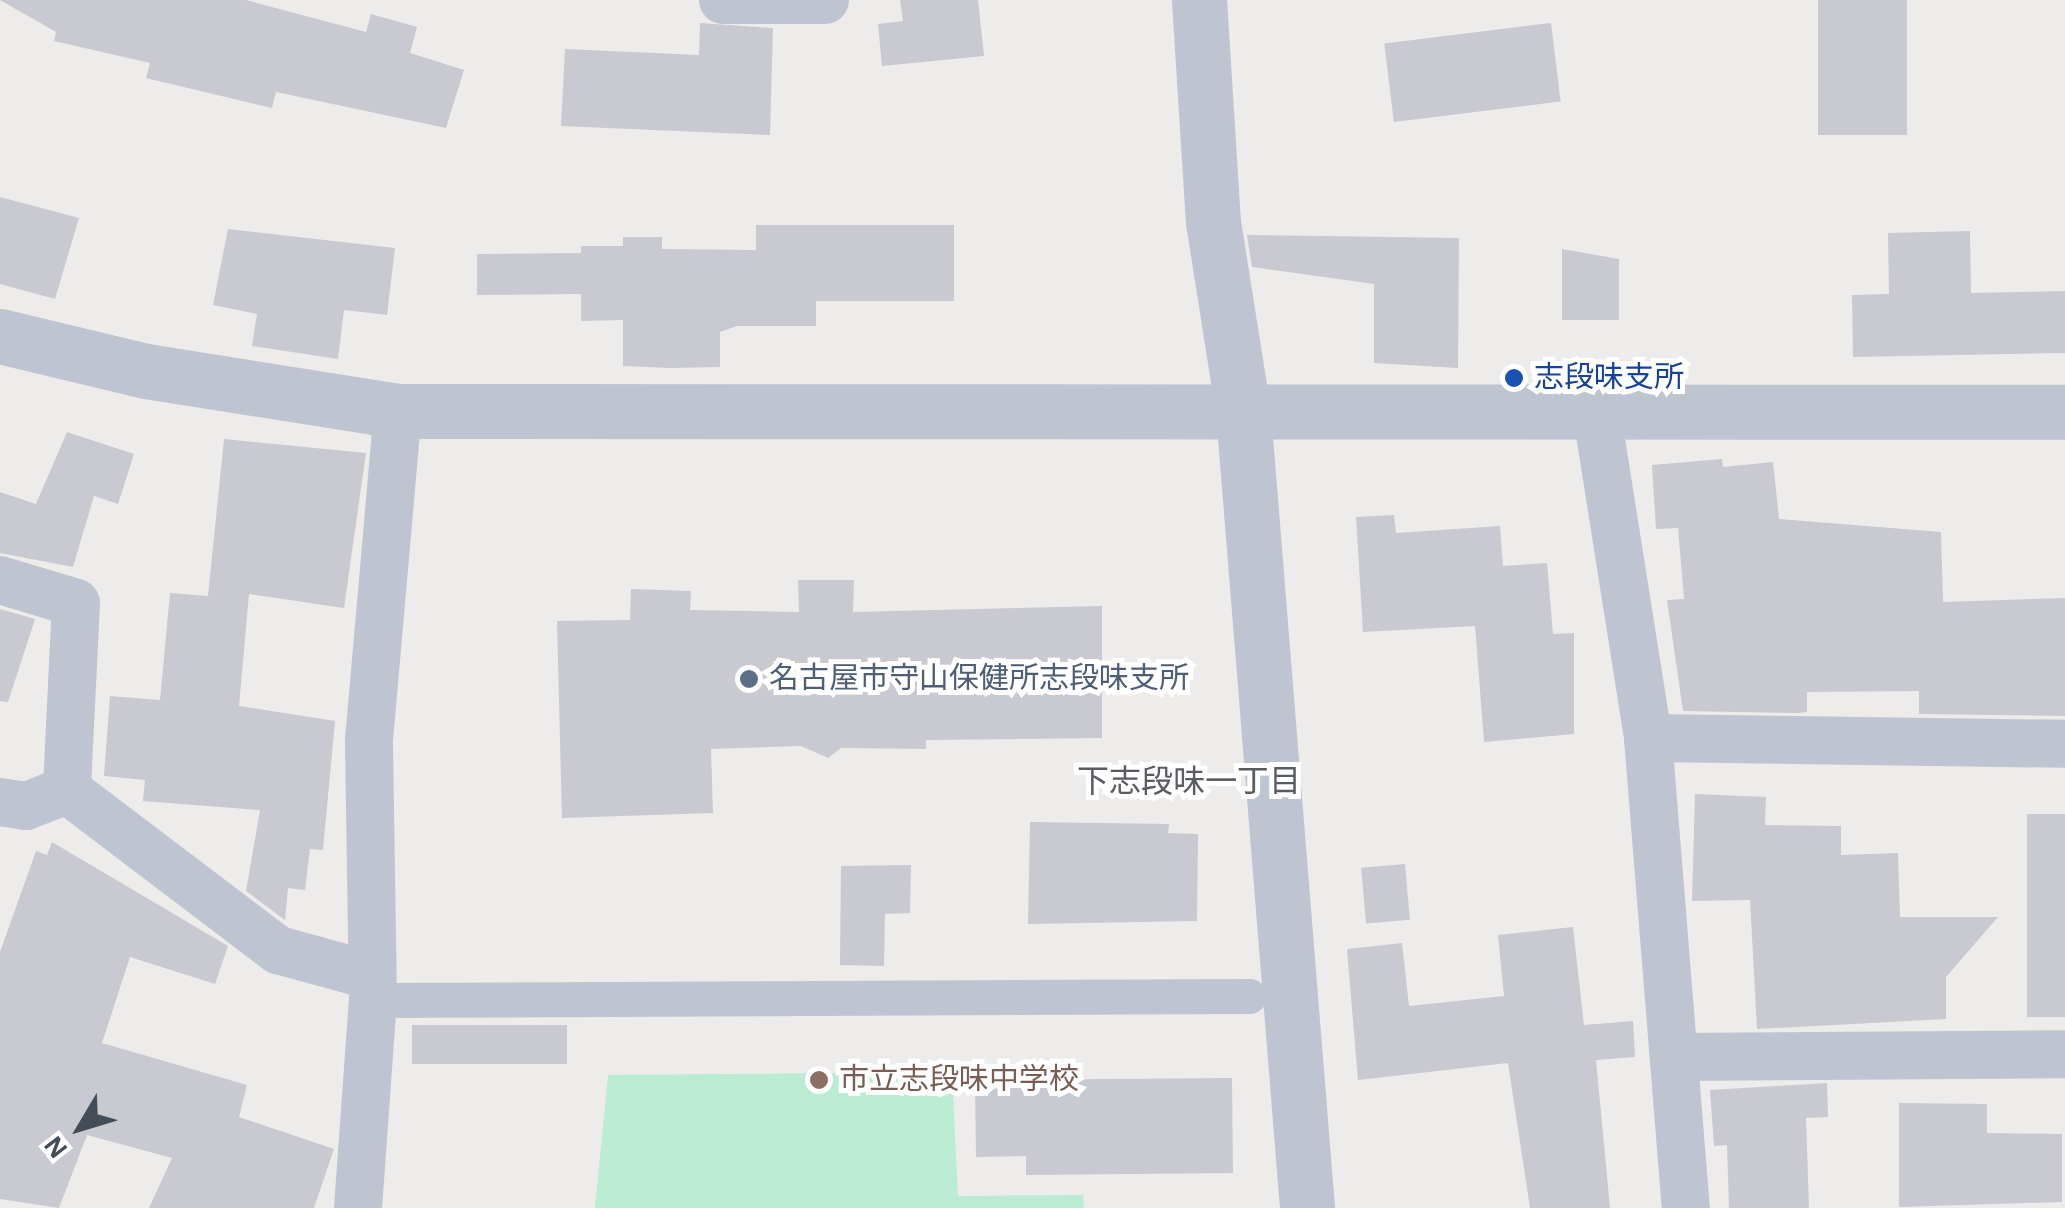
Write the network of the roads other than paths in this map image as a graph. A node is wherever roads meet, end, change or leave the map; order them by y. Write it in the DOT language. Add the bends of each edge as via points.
graph roads {
  1 [pos="722,0"];
  2 [pos="825,0"];
  3 [pos="1199,0"];
  4 [pos="0,336"];
  5 [pos="398,411"];
  6 [pos="1244,412"];
  7 [pos="2065,412"];
  8 [pos="1597,415"];
  9 [pos="0,580"];
  10 [pos="1648,738"];
  11 [pos="2065,744"];
  12 [pos="67,790"];
  13 [pos="0,802"];
  14 [pos="369,987"];
  15 [pos="1249,996"];
  16 [pos="2065,1054"];
  17 [pos="1674,1057"];
  18 [pos="358,1208"];
  19 [pos="1307,1208"];
  20 [pos="1686,1208"];
  1 -- 2 [label="street"];
  3 -- 6 [label="street" via="1213,222"];
  4 -- 5 [label="street" via="146,371"];
  5 -- 6 [label="street"];
  5 -- 14 [label="street" via="369,740"];
  6 -- 8 [label="street"];
  6 -- 19 [label="street"];
  7 -- 8 [label="street"];
  8 -- 10 [label="street"];
  9 -- 12 [label="street" via="76,603"];
  10 -- 11 [label="street"];
  10 -- 17 [label="street"];
  12 -- 13 [label="street" via="26,806"];
  12 -- 14 [label="street" via="278,950"];
  14 -- 15 [label="street"];
  14 -- 18 [label="street"];
  16 -- 17 [label="street"];
  17 -- 20 [label="street"];
}
